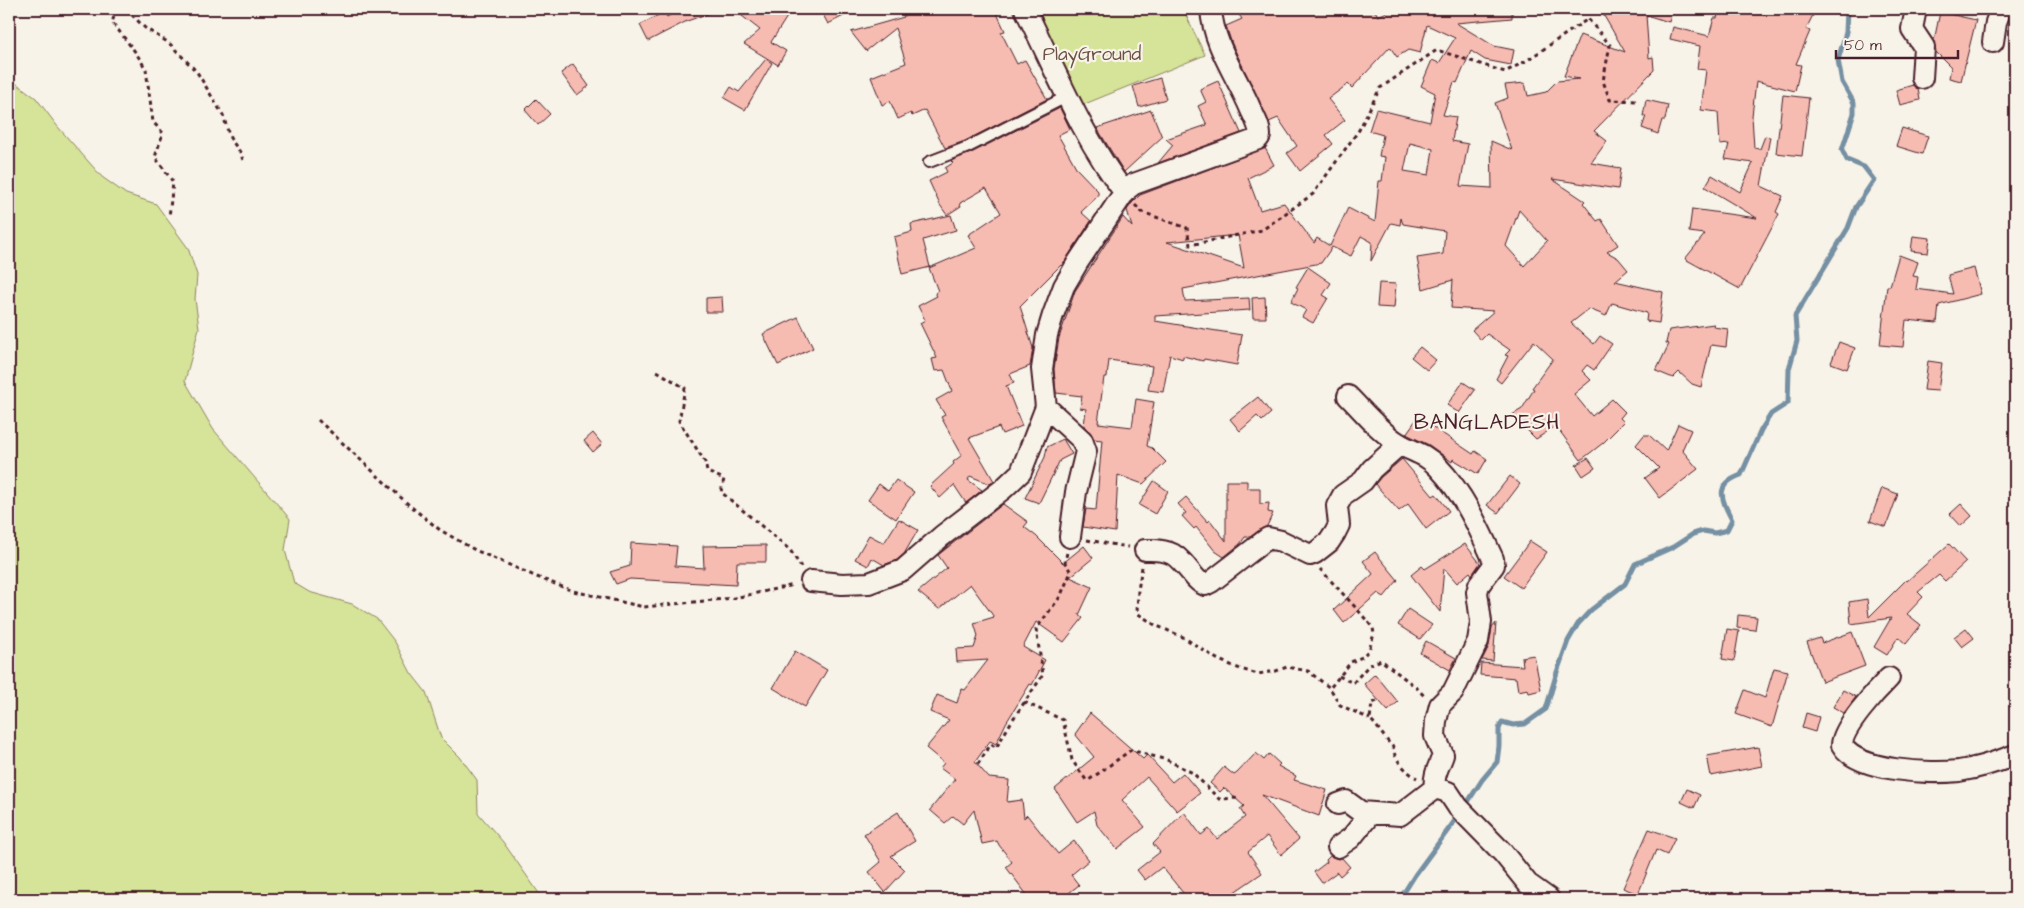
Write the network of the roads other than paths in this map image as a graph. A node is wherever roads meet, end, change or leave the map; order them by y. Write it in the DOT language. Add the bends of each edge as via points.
graph roads {
  1 [pos="1025,9"];
  2 [pos="1211,9"];
  3 [pos="1916,9"];
  4 [pos="2001,9"];
  5 [pos="1993,42"];
  6 [pos="1922,78"];
  7 [pos="1068,96"];
  8 [pos="929,162"];
  9 [pos="1125,193"];
  10 [pos="1348,396"];
  11 [pos="1046,407"];
  12 [pos="1400,444"];
  13 [pos="1070,536"];
  14 [pos="1145,550"];
  15 [pos="811,581"];
  16 [pos="1889,678"];
  17 [pos="2015,755"];
  18 [pos="1435,788"];
  19 [pos="1338,804"];
  20 [pos="1371,813"];
  21 [pos="1338,847"];
  22 [pos="1549,899"];
  1 -- 7 [label="street"];
  2 -- 9 [label="street" via="1216,34 1260,136 1129,186"];
  3 -- 6 [label="street" via="1913,32 1925,51"];
  4 -- 5 [label="street"];
  7 -- 8 [label="lane" via="968,147"];
  7 -- 9 [label="street" via="1086,134"];
  9 -- 11 [label="street" via="1078,262 1053,315 1042,362"];
  10 -- 12 [label="street"];
  11 -- 13 [label="street" via="1082,440 1086,451"];
  11 -- 15 [label="street" via="1021,472 903,570 869,583"];
  12 -- 14 [label="street" via="1366,478 1343,495 1337,506 1338,529 1315,553 1310,555 1268,538 1205,585 1173,553"];
  12 -- 18 [label="street" via="1437,466 1471,512 1493,559 1492,569 1477,592 1482,622 1478,641 1453,692 1440,705 1435,736 1444,755 1437,769"];
  16 -- 17 [label="street" via="1845,734 1842,745 1851,755 1878,765 1937,772 1990,765"];
  18 -- 20 [label="street" via="1400,815"];
  18 -- 22 [label="street" via="1448,792 1528,884"];
  19 -- 20 [label="street" via="1346,801 1361,812"];
  20 -- 21 [label="street" via="1351,838"];
}
